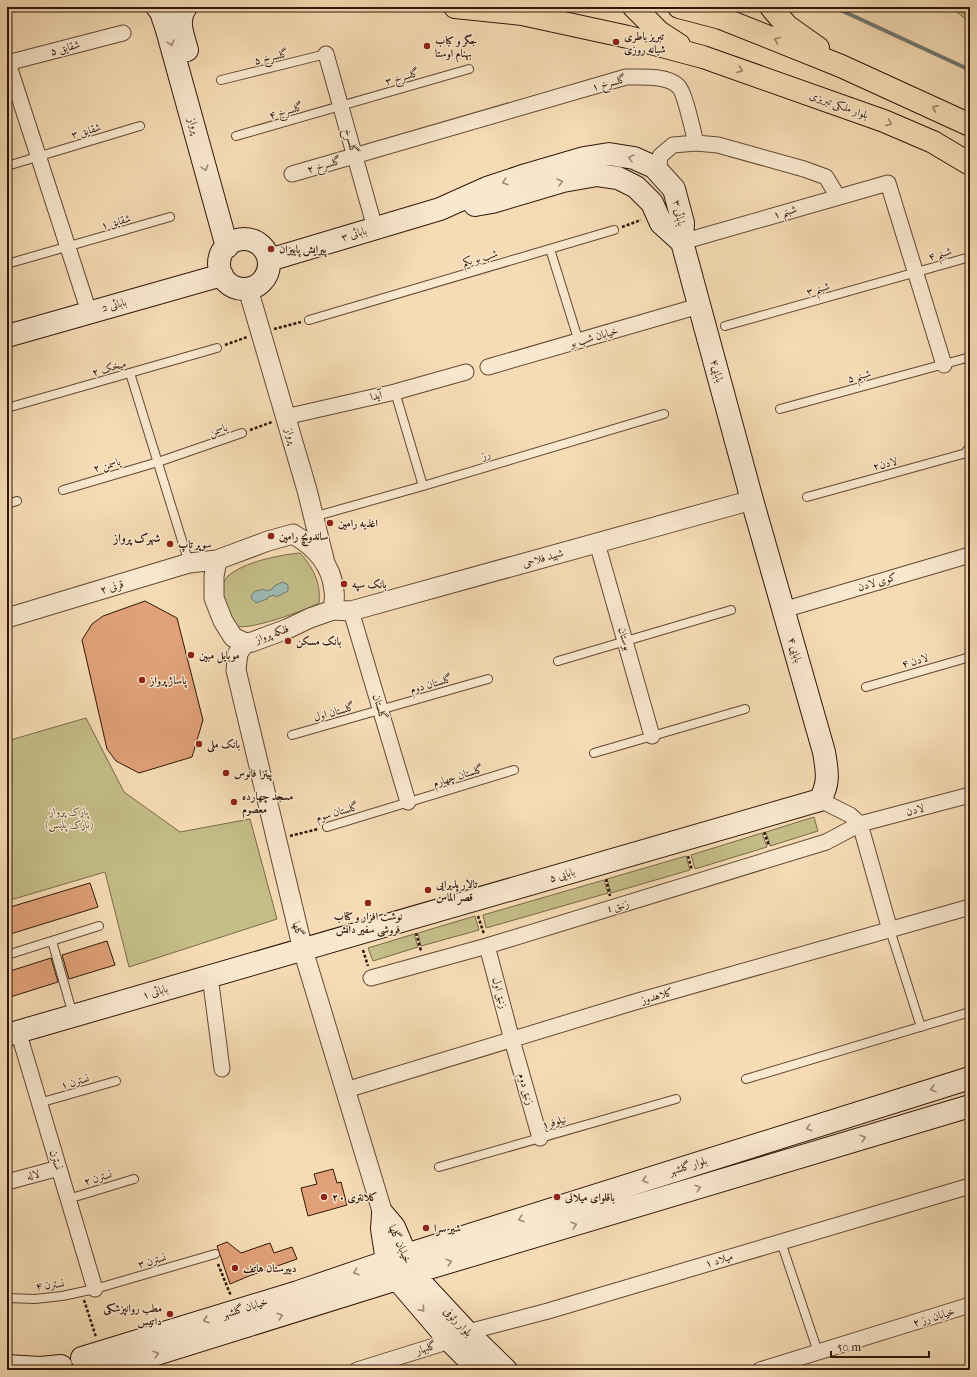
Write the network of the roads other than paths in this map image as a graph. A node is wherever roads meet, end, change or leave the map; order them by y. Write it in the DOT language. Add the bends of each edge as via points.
graph roads {
  1 [pos="157,7"];
  2 [pos="186,7"];
  3 [pos="455,7"];
  4 [pos="634,7"];
  5 [pos="678,7"];
  6 [pos="771,7"];
  7 [pos="123,33"];
  8 [pos="326,54"];
  9 [pos="699,56"];
  10 [pos="7,63"];
  11 [pos="841,66"];
  12 [pos="469,69"];
  13 [pos="220,80"];
  14 [pos="341,107"];
  15 [pos="970,125"];
  16 [pos="140,126"];
  17 [pos="236,136"];
  18 [pos="696,143"];
  19 [pos="38,156"];
  20 [pos="355,156"];
  21 [pos="970,164"];
  22 [pos="7,166"];
  23 [pos="292,174"];
  24 [pos="664,178"];
  25 [pos="838,197"];
  26 [pos="440,209"];
  27 [pos="170,217"];
  28 [pos="375,228"];
  29 [pos="614,230"];
  30 [pos="682,242"];
  31 [pos="234,243"];
  32 [pos="68,247"];
  33 [pos="550,249"];
  34 [pos="970,257"];
  35 [pos="269,260"];
  36 [pos="7,264"];
  37 [pos="916,272"];
  38 [pos="222,275"];
  39 [pos="248,289"];
  40 [pos="699,306"];
  41 [pos="88,312"];
  42 [pos="309,320"];
  43 [pos="725,326"];
  44 [pos="7,336"];
  45 [pos="579,342"];
  46 [pos="217,348"];
  47 [pos="970,357"];
  48 [pos="944,365"];
  49 [pos="488,367"];
  50 [pos="466,372"];
  51 [pos="130,373"];
  52 [pos="395,392"];
  53 [pos="7,408"];
  54 [pos="780,409"];
  55 [pos="664,414"];
  56 [pos="285,418"];
  57 [pos="242,433"];
  58 [pos="970,452"];
  59 [pos="158,462"];
  60 [pos="423,486"];
  61 [pos="63,490"];
  62 [pos="307,490"];
  63 [pos="807,497"];
  64 [pos="752,500"];
  65 [pos="17,501"];
  66 [pos="7,504"];
  67 [pos="313,517"];
  68 [pos="293,534"];
  69 [pos="597,543"];
  70 [pos="970,555"];
  71 [pos="217,560"];
  72 [pos="189,563"];
  73 [pos="325,564"];
  74 [pos="731,610"];
  75 [pos="784,610"];
  76 [pos="342,611"];
  77 [pos="7,618"];
  78 [pos="625,641"];
  79 [pos="245,643"];
  80 [pos="970,657"];
  81 [pos="558,661"];
  82 [pos="488,679"];
  83 [pos="866,687"];
  84 [pos="745,709"];
  85 [pos="381,710"];
  86 [pos="292,735"];
  87 [pos="652,736"];
  88 [pos="594,753"];
  89 [pos="514,770"];
  90 [pos="970,795"];
  91 [pos="820,800"];
  92 [pos="408,802"];
  93 [pos="860,824"];
  94 [pos="326,827"];
  95 [pos="970,907"];
  96 [pos="99,926"];
  97 [pos="890,930"];
  98 [pos="52,941"];
  99 [pos="487,946"];
  100 [pos="303,950"];
  101 [pos="7,954"];
  102 [pos="210,976"];
  103 [pos="371,978"];
  104 [pos="970,1012"];
  105 [pos="73,1016"];
  106 [pos="921,1027"];
  107 [pos="13,1033"];
  108 [pos="512,1040"];
  109 [pos="222,1069"];
  110 [pos="970,1078"];
  111 [pos="746,1079"];
  112 [pos="116,1081"];
  113 [pos="346,1090"];
  114 [pos="676,1099"];
  115 [pos="39,1103"];
  116 [pos="970,1106"];
  117 [pos="540,1138"];
  118 [pos="439,1167"];
  119 [pos="59,1168"];
  120 [pos="134,1179"];
  121 [pos="7,1182"];
  122 [pos="970,1186"];
  123 [pos="68,1199"];
  124 [pos="383,1214"];
  125 [pos="781,1242"];
  126 [pos="215,1254"];
  127 [pos="400,1267"];
  128 [pos="88,1291"];
  129 [pos="7,1298"];
  130 [pos="970,1305"];
  131 [pos="459,1336"];
  132 [pos="818,1352"];
  133 [pos="97,1363"];
  134 [pos="7,1366"];
  135 [pos="60,1368"];
  136 [pos="357,1370"];
  137 [pos="479,1370"];
  138 [pos="506,1370"];
  139 [pos="760,1370"];
  1 -- 31 [label="main road, پرواز, one-way" via="167,30"];
  2 -- 31 [label="main road, پرواز" via="180,23"];
  3 -- 9 [label="main road" via="522,14 628,37"];
  4 -- 9 [label="main road" via="659,32"];
  11 -- 5 [label="main road, one-way" via="721,18"];
  6 -- 11 [label="main road" via="787,26"];
  7 -- 10 [label="street, شقایق ۵"];
  8 -- 13 [label="lane, گلسرخ ۵"];
  8 -- 14 [label="street, گلسرخ"];
  9 -- 21 [label="main road, بلوار ملکى تبریزى, one-way" via="884,121 933,142"];
  10 -- 19 [label="street"];
  15 -- 11 [label="main road, one-way"];
  12 -- 14 [label="lane, گلسرخ ۳"];
  14 -- 17 [label="lane, گلسرخ ۴"];
  14 -- 20 [label="street, گلسرخ"];
  16 -- 19 [label="lane, شقایق ۳"];
  18 -- 20 [label="street, گلسرخ ۱" via="678,86 667,80 626,77"];
  18 -- 24 [label="street" via="673,145 660,156 659,166"];
  18 -- 25 [label="street" via="718,145 826,177"];
  19 -- 22 [label="lane, شقایق ۳"];
  19 -- 32 [label="street"];
  20 -- 23 [label="street, گلسرخ ۲"];
  20 -- 28 [label="street, گلسرخ"];
  24 -- 26 [label="main road, بابائی ۳, one-way" via="654,167 634,158 609,154 584,158 526,175 487,188"];
  24 -- 30 [label="main road, بابائی ۳" via="674,189 683,223"];
  25 -- 30 [label="street, شبنم ۱"];
  25 -- 37 [label="street, شبنم ۱" via="888,183"];
  26 -- 28 [label="main road, بابائی ۳"];
  26 -- 30 [label="main road, بابائی ۳, one-way" via="492,202 563,181 597,175 618,178 636,187 652,202 661,223"];
  27 -- 32 [label="lane, شقایق ۱"];
  28 -- 35 [label="main road, بابائی ۳"];
  29 -- 33 [label="lane, شب بو یکم"];
  30 -- 40 [label="main road, بابایی۴"];
  31 -- 35 [label="main road" via="248,240 256,242 262,246"];
  31 -- 38 [label="main road" via="222,253"];
  32 -- 36 [label="lane, شقایق ۱"];
  32 -- 41 [label="street"];
  33 -- 42 [label="lane, شب بو یکم"];
  33 -- 45 [label="lane"];
  34 -- 37 [label="lane, شبنم ۴"];
  35 -- 39 [label="main road" via="269,268 264,279 255,287"];
  37 -- 43 [label="lane, شبنم ۳"];
  37 -- 48 [label="street"];
  38 -- 39 [label="main road" via="232,286"];
  38 -- 41 [label="main road, بابائی 2"];
  39 -- 56 [label="street, پرواز"];
  40 -- 45 [label="street, خیابان شب بو"];
  40 -- 64 [label="main road, بابایی۴"];
  41 -- 44 [label="main road, بابائی 2"];
  45 -- 49 [label="street, خیابان شب بو"];
  46 -- 51 [label="lane, میخک ۲"];
  47 -- 48 [label="lane, شبنم ۵"];
  48 -- 54 [label="lane, شبنم ۵"];
  50 -- 52 [label="street, آیدا"];
  51 -- 53 [label="lane, میخک ۲"];
  51 -- 59 [label="lane"];
  52 -- 56 [label="street, آیدا"];
  52 -- 60 [label="lane"];
  55 -- 60 [label="lane, رز"];
  56 -- 62 [label="street, پرواز"];
  57 -- 59 [label="lane, یاسمن"];
  58 -- 63 [label="lane, لادن۲"];
  59 -- 61 [label="lane, یاسمن ۲"];
  59 -- 72 [label="lane"];
  60 -- 67 [label="lane, رز"];
  62 -- 67 [label="street, پرواز"];
  62 -- 68 [label="street, پرواز" via="305,518"];
  64 -- 69 [label="street, شهید فلاحی"];
  64 -- 75 [label="main road, بابایی ۴"];
  65 -- 66 [label="lane"];
  67 -- 73 [label="street, پرواز"];
  68 -- 71 [label="street"];
  68 -- 73 [label="street" via="320,555"];
  69 -- 76 [label="street, شهید فلاحی"];
  69 -- 78 [label="street, بوستان"];
  70 -- 75 [label="street, کوی لادن"];
  71 -- 72 [label="street, قرنی ۲"];
  71 -- 79 [label="street, فلکه پرواز" via="214,598 223,621 234,636"];
  72 -- 77 [label="street, قرنی ۲"];
  73 -- 76 [label="street"];
  74 -- 78 [label="lane"];
  75 -- 91 [label="main road, بابایی ۴" via="824,752 828,774 826,790"];
  76 -- 79 [label="street, فلکه پرواز" via="310,618 287,629"];
  76 -- 85 [label="street, گلستان"];
  78 -- 81 [label="lane"];
  78 -- 87 [label="street, بوستان"];
  79 -- 100 [label="street, گلها" via="238,653 236,670"];
  80 -- 83 [label="lane, لادن ۴"];
  82 -- 85 [label="lane, گلستان دوم"];
  84 -- 87 [label="lane"];
  85 -- 86 [label="lane, گلستان اول"];
  85 -- 92 [label="street, گلستان"];
  87 -- 88 [label="lane"];
  89 -- 92 [label="lane, گلستان چهارم"];
  90 -- 93 [label="street, لادن"];
  91 -- 93 [label="street" via="850,815"];
  91 -- 100 [label="main road, ۵ بابایی"];
  92 -- 94 [label="lane, گلستان سوم"];
  93 -- 97 [label="street"];
  93 -- 99 [label="street, زنبق 1" via="826,842"];
  95 -- 97 [label="street, کلاهدوز"];
  96 -- 98 [label="lane"];
  97 -- 106 [label="lane"];
  97 -- 108 [label="street, کلاهدوز" via="638,1001"];
  98 -- 101 [label="lane"];
  98 -- 105 [label="lane"];
  99 -- 103 [label="street, زنبق 1"];
  99 -- 108 [label="street, زنبق اول"];
  100 -- 102 [label="main road, بابائی ۱"];
  100 -- 113 [label="street, گلها"];
  102 -- 105 [label="main road, بابائی ۱"];
  102 -- 109 [label="street"];
  104 -- 106 [label="lane"];
  105 -- 107 [label="main road, بابائی ۱"];
  106 -- 111 [label="lane"];
  107 -- 115 [label="street, نسترن"];
  108 -- 113 [label="street, کلاهدوز"];
  108 -- 117 [label="street, زنبق دوم"];
  110 -- 127 [label="main road, بلوار گلشهر, one-way"];
  112 -- 115 [label="lane, نسترن ١"];
  113 -- 124 [label="street, گلها"];
  114 -- 117 [label="lane, نیلوفر۱"];
  115 -- 119 [label="street, نسترن"];
  127 -- 116 [label="main road, one-way"];
  117 -- 118 [label="lane, نیلوفر۱"];
  119 -- 121 [label="street, لاله"];
  119 -- 123 [label="street, نسترن"];
  120 -- 123 [label="lane, نسترن ٢"];
  122 -- 125 [label="street, میلاد ۱"];
  123 -- 128 [label="street, نسترن"];
  124 -- 127 [label="main road, خیابان گلها" via="394,1226"];
  125 -- 131 [label="street, میلاد ۱"];
  125 -- 132 [label="lane"];
  126 -- 128 [label="lane, نسترن ٣"];
  127 -- 131 [label="main road, بلوار رئوفی"];
  133 -- 127 [label="main road, خیابان گلشهر, one-way"];
  127 -- 133 [label="main road, خیابان گلشهر, one-way" via="298,1292 236,1311"];
  128 -- 129 [label="lane, نسترن ۴" via="42,1298"];
  130 -- 132 [label="street, خیابان رز ۲"];
  131 -- 136 [label="street, گلبهار"];
  131 -- 137 [label="main road, بلوار رئوفی"];
  131 -- 138 [label="main road, بلوار رئوفی"];
  132 -- 139 [label="street, خیابان رز ۲"];
  133 -- 135 [label="main road" via="74,1358"];
  134 -- 135 [label="main road"];
}
